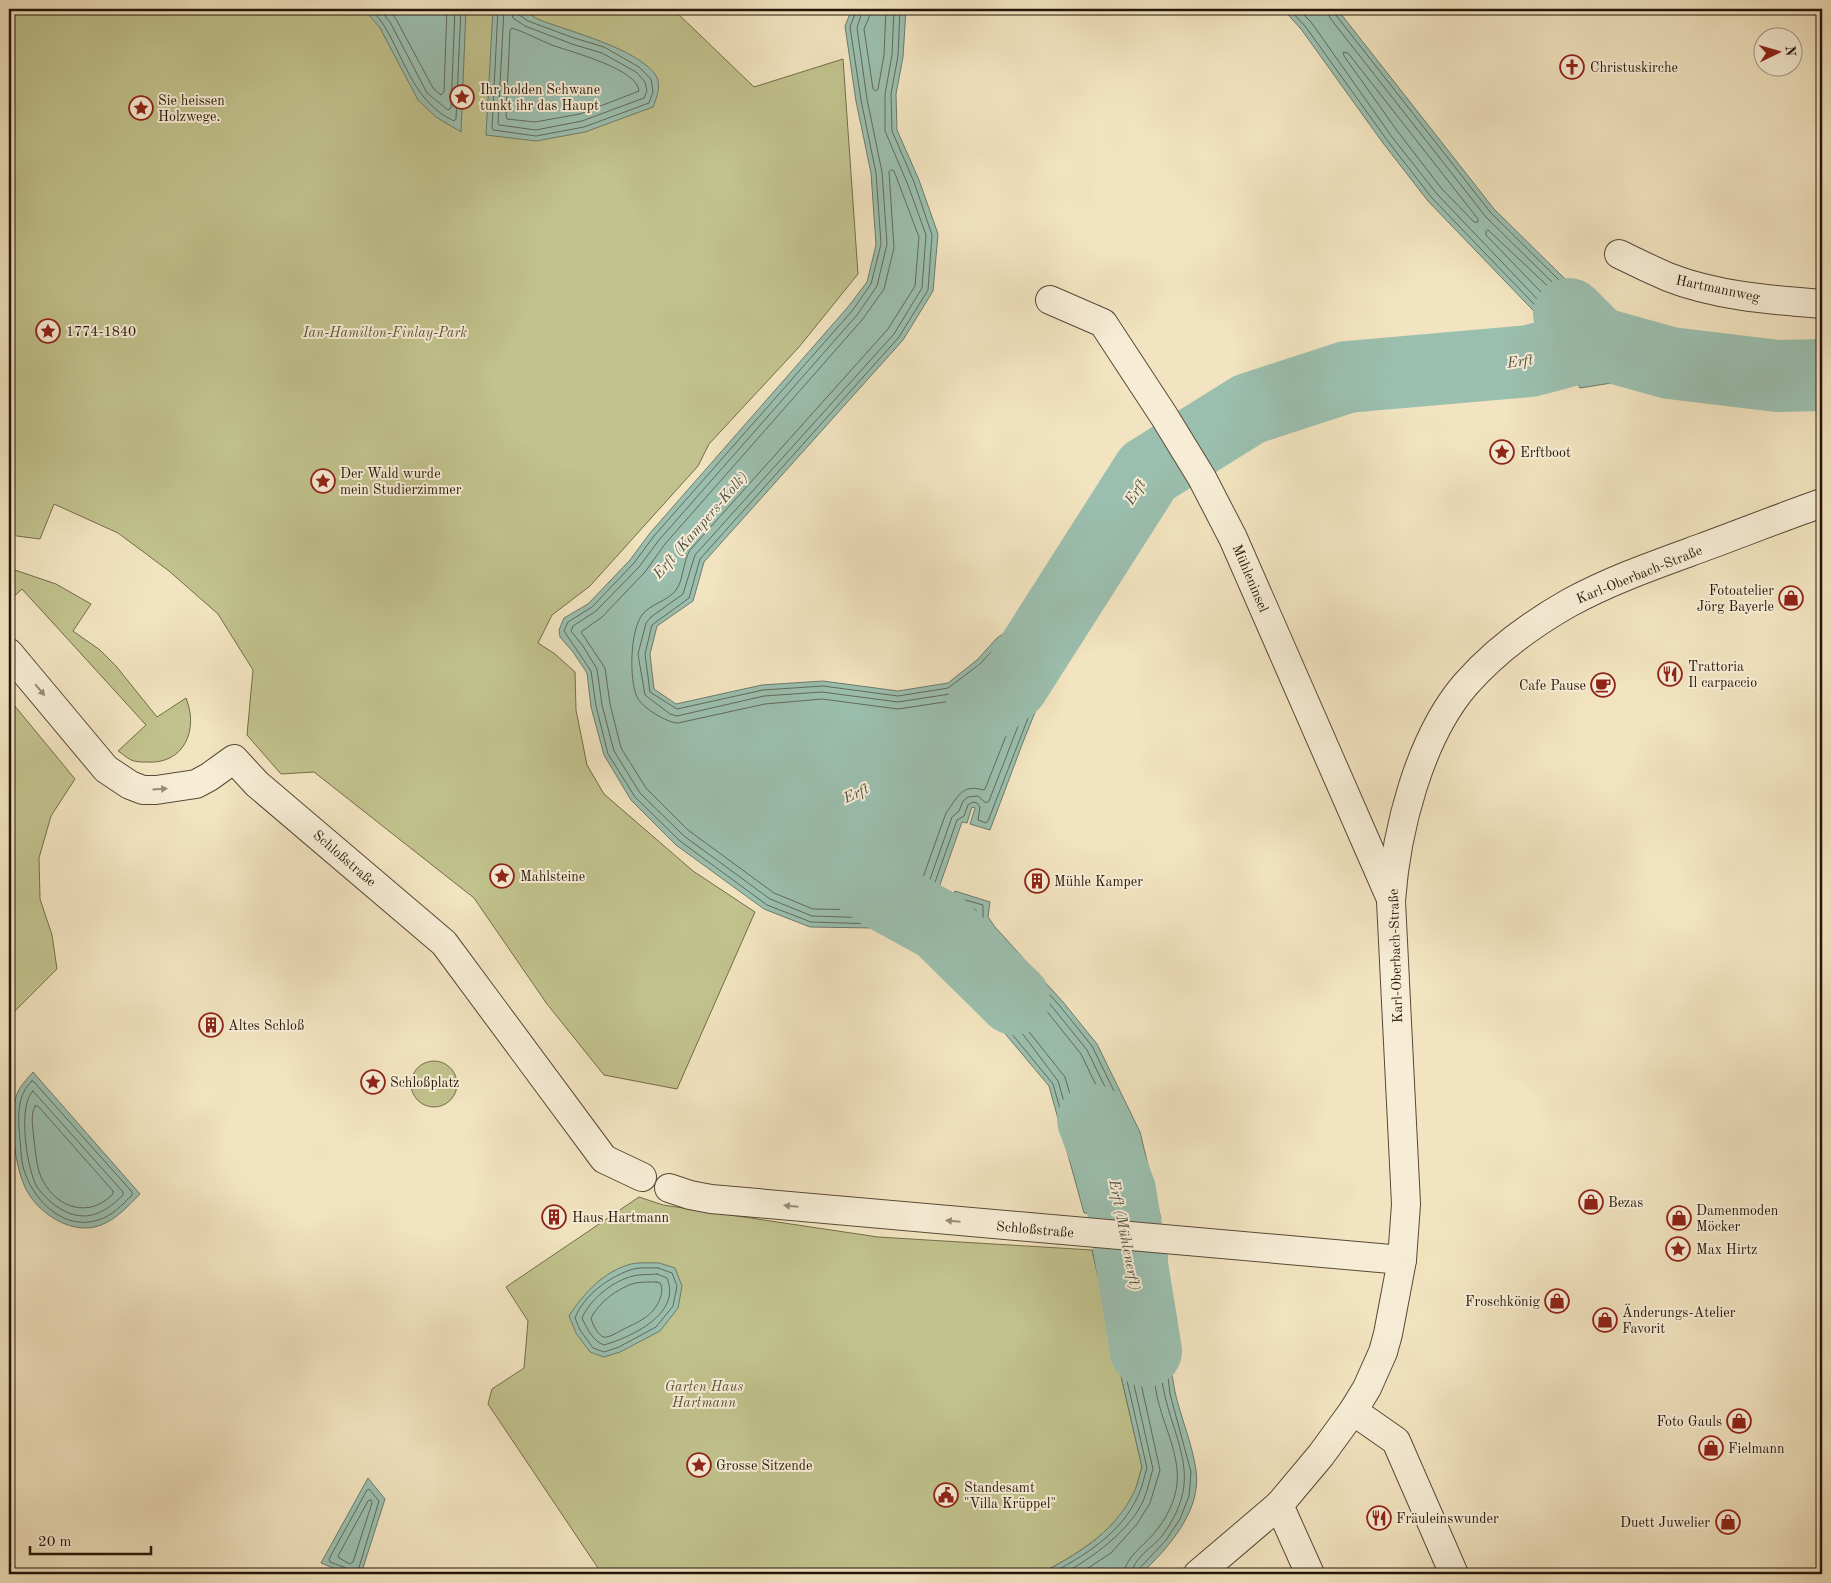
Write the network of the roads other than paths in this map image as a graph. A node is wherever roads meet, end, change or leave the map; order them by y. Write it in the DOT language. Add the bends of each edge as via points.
graph roads {
  1 [pos="1619,254"];
  2 [pos="1050,300"];
  3 [pos="1822,304"];
  4 [pos="1822,503"];
  5 [pos="9,653"];
  6 [pos="1391,901"];
  7 [pos="642,1177"];
  8 [pos="669,1188"];
  9 [pos="1402,1260"];
  10 [pos="1353,1411"];
  11 [pos="1279,1505"];
  12 [pos="1198,1574"];
  13 [pos="1310,1574"];
  14 [pos="1454,1574"];
  1 -- 3 [label="street, Hartmannweg" via="1669,277 1707,288 1753,297"];
  2 -- 6 [label="street, Mühleninsel" via="1103,323 1202,478 1233,538"];
  4 -- 6 [label="street, Karl-Oberbach-Straße" via="1591,592 1550,614 1491,660 1454,700 1424,756 1402,829"];
  5 -- 7 [label="street, Schloßstraße, one-way" via="106,769 130,785 156,790 196,784 234,759 258,784 444,943 604,1159"];
  6 -- 9 [label="street, Karl-Oberbach-Straße" via="1406,1175"];
  9 -- 8 [label="street, Schloßstraße, one-way" via="712,1199"];
  9 -- 10 [label="street, Karl-Oberbach-Straße" via="1383,1352"];
  10 -- 11 [label="street, Karl-Oberbach-Straße"];
  10 -- 14 [label="street" via="1396,1441"];
  11 -- 12 [label="street, Karl-Oberbach-Straße"];
  11 -- 13 [label="street"];
}
